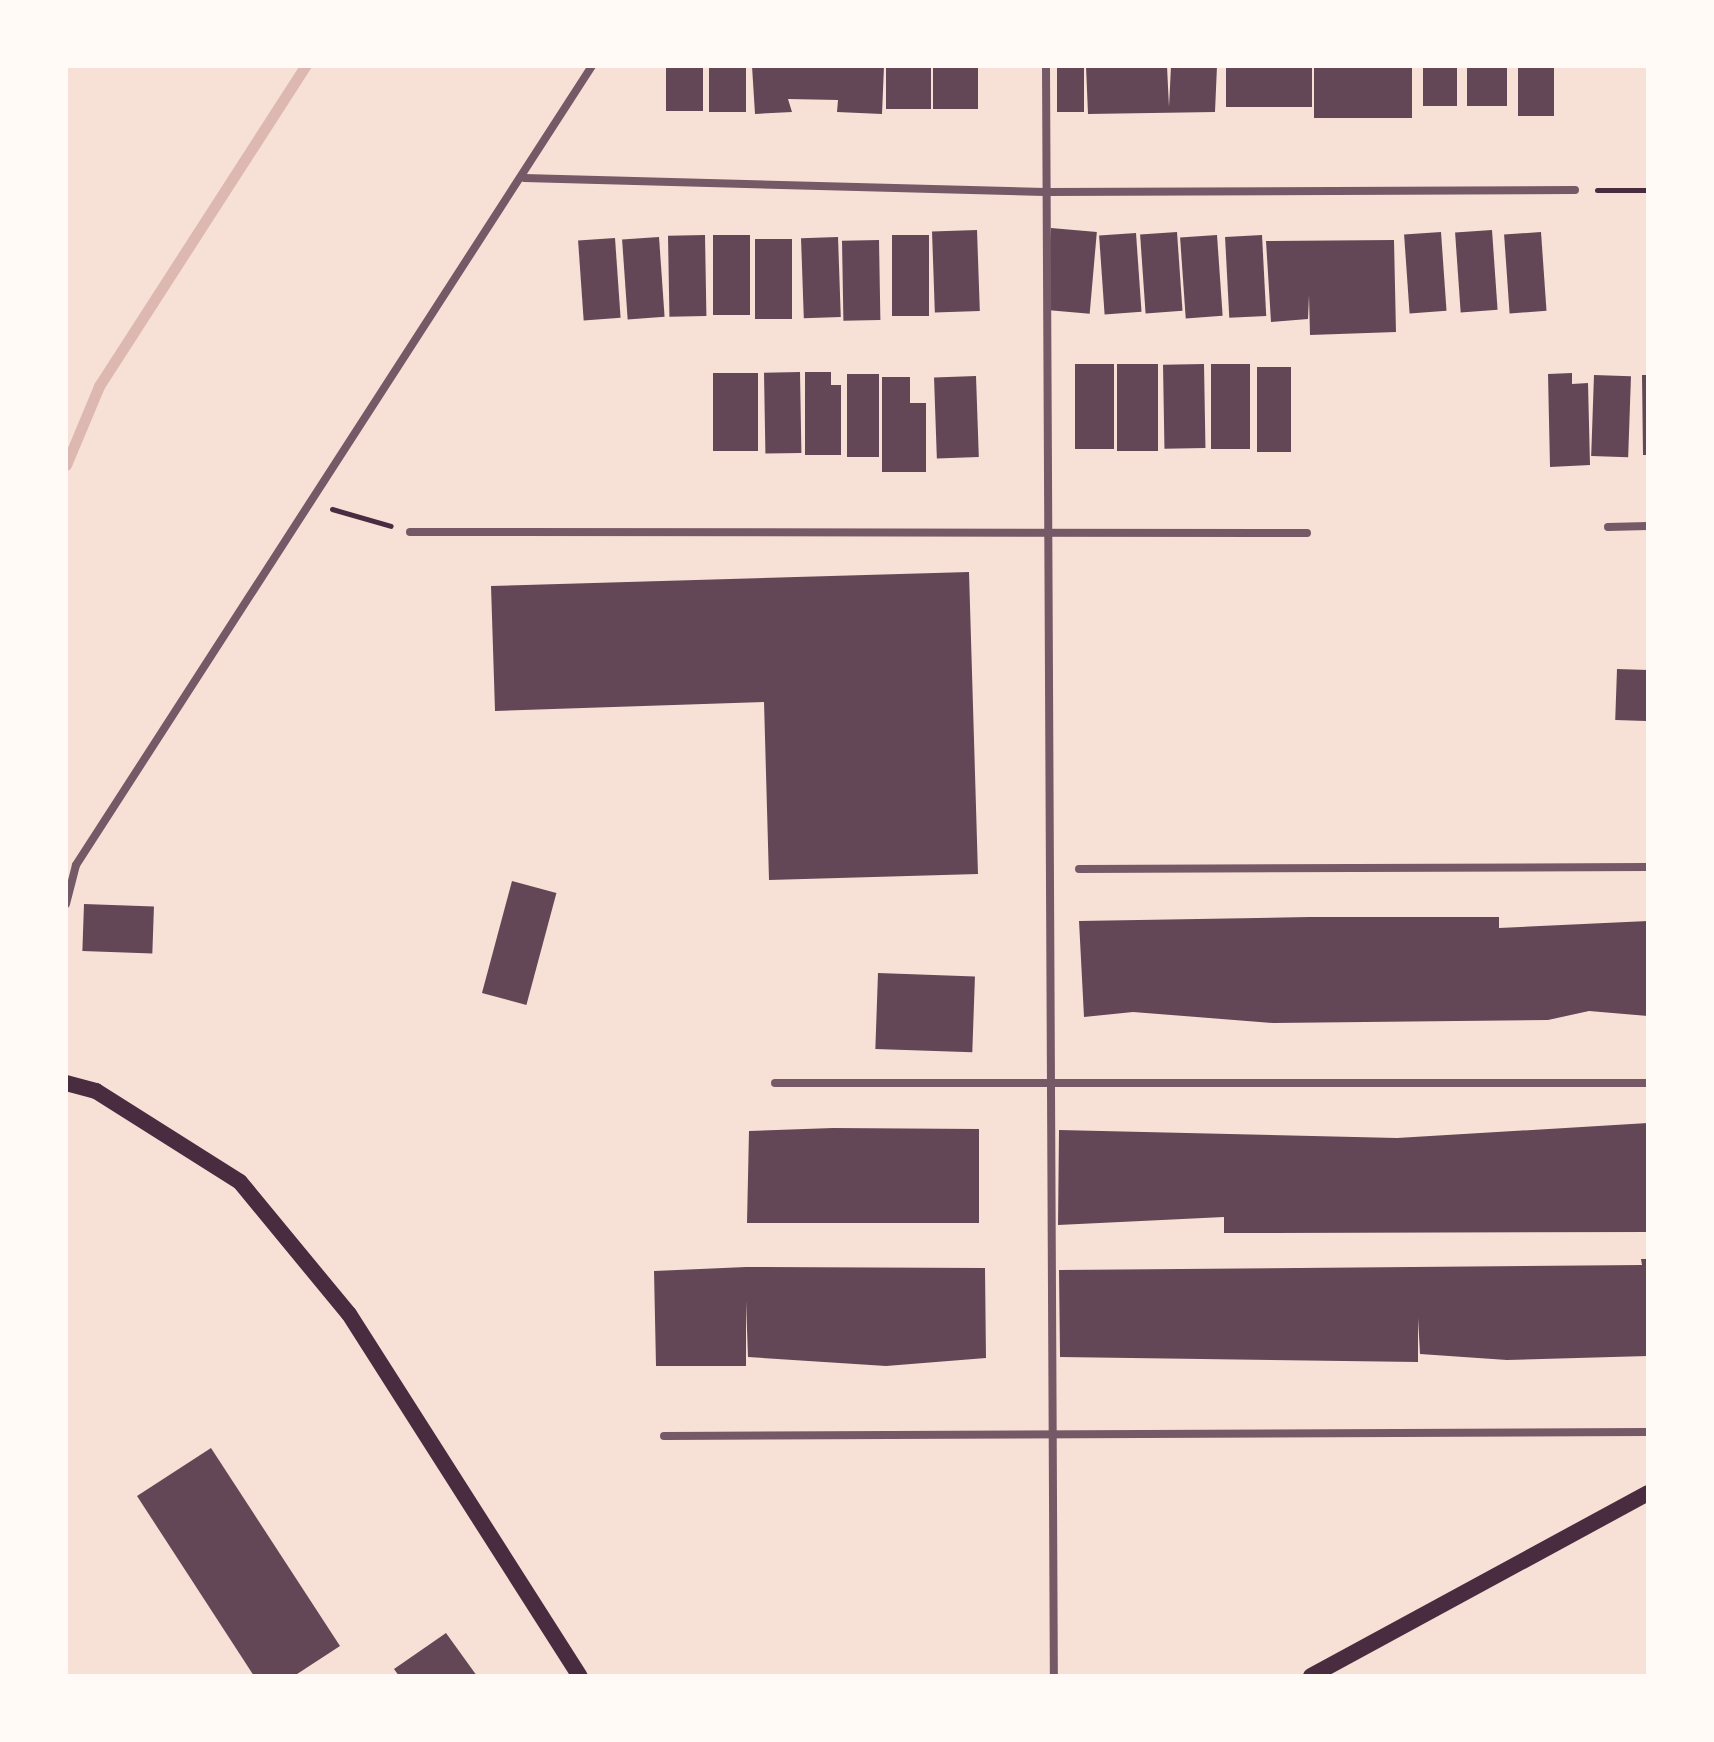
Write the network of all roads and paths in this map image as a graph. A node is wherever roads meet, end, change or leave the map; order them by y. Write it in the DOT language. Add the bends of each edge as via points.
graph roads {
  1 [pos="592,66"];
  2 [pos="1046,66"];
  3 [pos="524,178"];
  4 [pos="1575,190"];
  5 [pos="1648,190"];
  6 [pos="1045,192"];
  7 [pos="308,502"];
  8 [pos="1648,526"];
  9 [pos="1608,527"];
  10 [pos="410,532"];
  11 [pos="1307,533"];
  12 [pos="1049,536"];
  13 [pos="76,865"];
  14 [pos="1648,867"];
  15 [pos="1079,869"];
  16 [pos="66,870"];
  17 [pos="66,904"];
  18 [pos="66,1083"];
  19 [pos="775,1083"];
  20 [pos="1648,1083"];
  21 [pos="1049,1086"];
  22 [pos="1648,1432"];
  23 [pos="664,1436"];
  24 [pos="1048,1436"];
  25 [pos="1648,1493"];
  26 [pos="580,1676"];
  27 [pos="1054,1676"];
  28 [pos="1311,1676"];
  1 -- 3 [label="street"];
  2 -- 6 [label="street"];
  3 -- 6 [label="street"];
  3 -- 7 [label="street"];
  4 -- 5 [label="path"];
  4 -- 6 [label="street"];
  6 -- 12 [label="street"];
  7 -- 10 [label="path"];
  7 -- 13 [label="street" via="197,686"];
  8 -- 9 [label="street"];
  10 -- 12 [label="street"];
  11 -- 12 [label="street"];
  12 -- 21 [label="street"];
  13 -- 16 [label="street"];
  13 -- 17 [label="street"];
  14 -- 15 [label="street"];
  18 -- 26 [label="main road" via="96,1091 240,1182 349,1314"];
  19 -- 21 [label="street"];
  20 -- 21 [label="street"];
  21 -- 24 [label="street"];
  22 -- 24 [label="street"];
  23 -- 24 [label="street"];
  24 -- 27 [label="street"];
  25 -- 28 [label="main road"];
}
